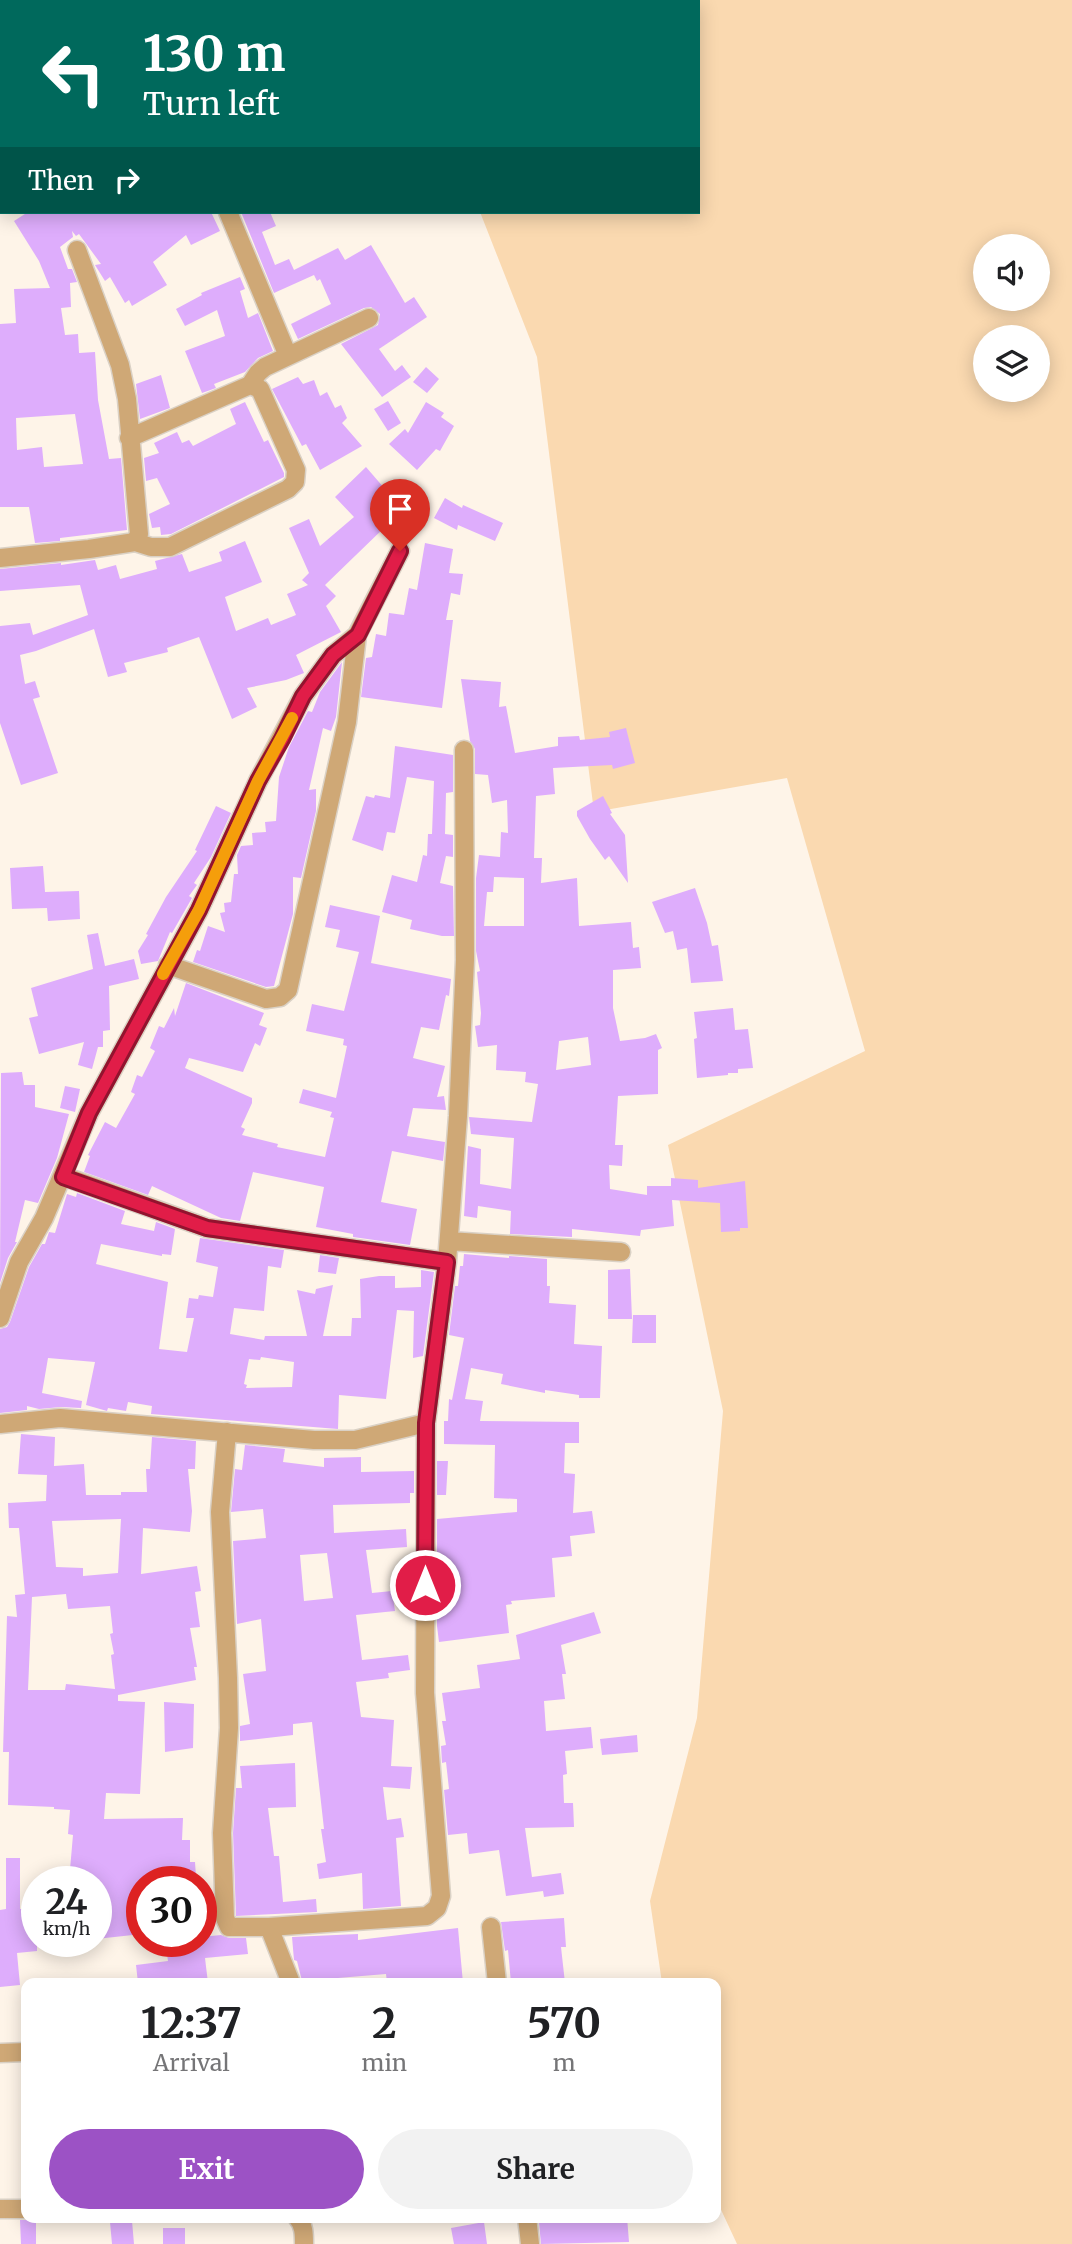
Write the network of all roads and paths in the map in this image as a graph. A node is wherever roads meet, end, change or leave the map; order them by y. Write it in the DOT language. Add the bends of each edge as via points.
graph roads {
  1 [pos="229,214"];
  2 [pos="77,250"];
  3 [pos="369,318"];
  4 [pos="288,356"];
  5 [pos="250,385"];
  6 [pos="129,438"];
  7 [pos="135,542"];
  8 [pos="400,551"];
  9 [pos="0,558"];
  10 [pos="358,635"];
  11 [pos="464,750"];
  12 [pos="168,965"];
  13 [pos="63,1177"];
  14 [pos="449,1241"];
  15 [pos="621,1252"];
  16 [pos="447,1262"];
  17 [pos="0,1318"];
  18 [pos="426,1423"];
  19 [pos="0,1424"];
  20 [pos="227,1432"];
  21 [pos="269,1927"];
  22 [pos="491,1927"];
  23 [pos="289,1978"];
  24 [pos="496,1978"];
  25 [pos="21,2052"];
  26 [pos="0,2053"];
  27 [pos="0,2209"];
  28 [pos="21,2210"];
  29 [pos="301,2223"];
  30 [pos="528,2223"];
  31 [pos="304,2244"];
  32 [pos="530,2244"];
  1 -- 4 [label="street"];
  2 -- 6 [label="street" via="120,365"];
  3 -- 4 [label="street"];
  4 -- 5 [label="street" via="265,367"];
  5 -- 6 [label="street"];
  5 -- 7 [label="street" via="260,389 287,446 296,470 295,482 170,547"];
  6 -- 7 [label="street" via="139,534"];
  7 -- 9 [label="street"];
  8 -- 10 [label="street"];
  10 -- 12 [label="street" via="333,655 303,696"];
  10 -- 12 [label="street" via="347,722 288,990 266,999"];
  11 -- 14 [label="street" via="465,960"];
  12 -- 13 [label="street" via="89,1113"];
  13 -- 16 [label="street" via="207,1228"];
  13 -- 17 [label="street" via="22,1255"];
  14 -- 15 [label="street"];
  14 -- 16 [label="street"];
  16 -- 18 [label="street"];
  18 -- 20 [label="street" via="355,1440"];
  18 -- 21 [label="street" via="425,1693 441,1896 437,1908 427,1916"];
  19 -- 20 [label="street" via="48,1418"];
  20 -- 21 [label="street" via="220,1512 229,1703 223,1907 229,1927"];
  21 -- 23 [label="street"];
  22 -- 24 [label="street"];
  25 -- 26 [label="street"];
  27 -- 28 [label="street"];
  29 -- 31 [label="street"];
  30 -- 32 [label="street"];
}
